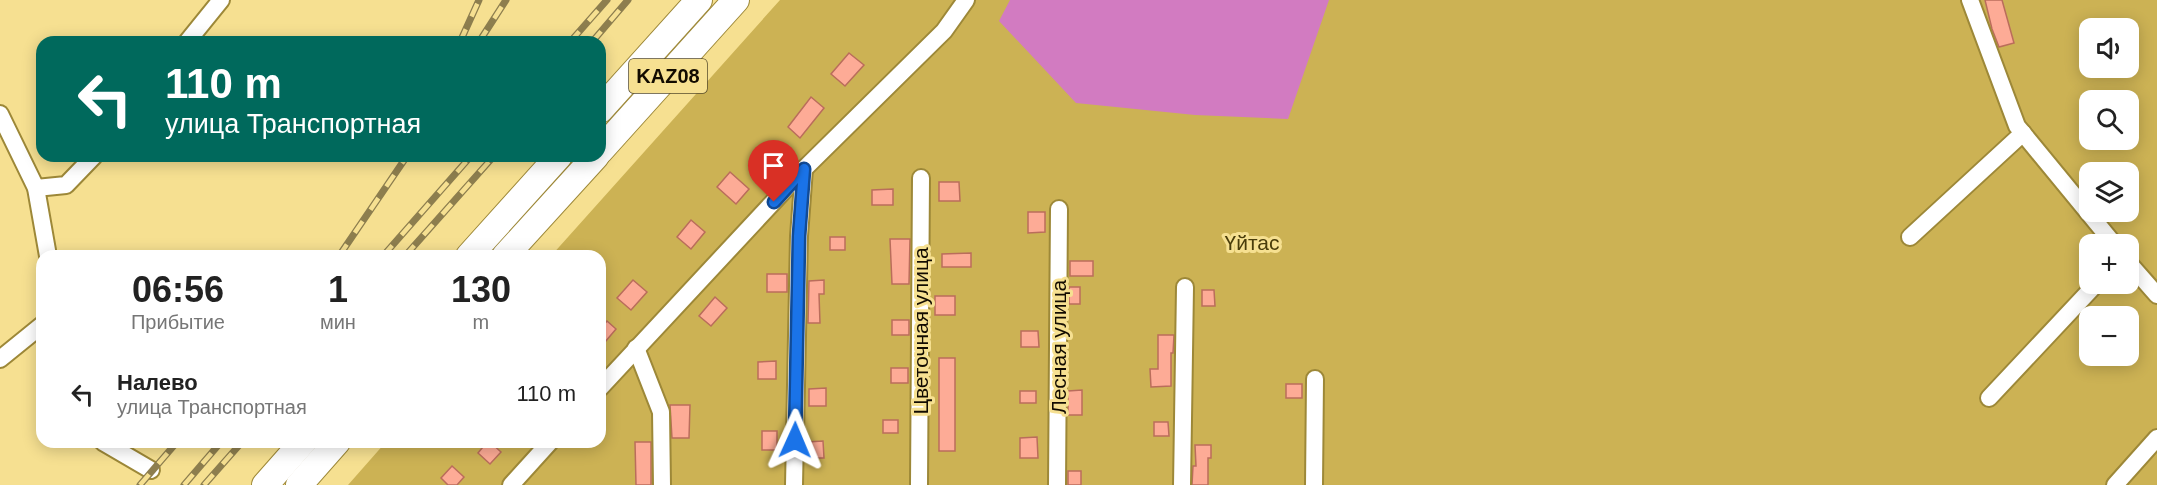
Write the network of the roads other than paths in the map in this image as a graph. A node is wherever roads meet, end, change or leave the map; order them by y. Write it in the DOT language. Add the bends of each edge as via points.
graph roads {
  1 [pos="221,0"];
  2 [pos="699,0"];
  3 [pos="736,0"];
  4 [pos="966,0"];
  5 [pos="1970,0"];
  6 [pos="192,36"];
  7 [pos="606,103"];
  8 [pos="0,114"];
  9 [pos="2023,133"];
  10 [pos="606,144"];
  11 [pos="88,162"];
  12 [pos="554,162"];
  13 [pos="591,162"];
  14 [pos="804,169"];
  15 [pos="921,178"];
  16 [pos="36,188"];
  17 [pos="1059,209"];
  18 [pos="2106,234"];
  19 [pos="1910,237"];
  20 [pos="47,250"];
  21 [pos="474,250"];
  22 [pos="510,250"];
  23 [pos="2139,275"];
  24 [pos="1185,287"];
  25 [pos="2087,294"];
  26 [pos="2157,295"];
  27 [pos="36,330"];
  28 [pos="636,348"];
  29 [pos="0,359"];
  30 [pos="1315,379"];
  31 [pos="606,381"];
  32 [pos="1989,398"];
  33 [pos="2157,438"];
  34 [pos="113,448"];
  35 [pos="298,448"];
  36 [pos="332,448"];
  37 [pos="544,448"];
  38 [pos="151,470"];
  39 [pos="265,485"];
  40 [pos="299,485"];
  41 [pos="510,485"];
  42 [pos="662,485"];
  43 [pos="794,485"];
  44 [pos="919,485"];
  45 [pos="1057,485"];
  46 [pos="1182,485"];
  47 [pos="1314,485"];
  48 [pos="2115,485"];
  1 -- 6 [label="street"];
  2 -- 7 [label="highway, KAZ08"];
  3 -- 10 [label="highway, KAZ08"];
  4 -- 14 [label="street" via="944,31"];
  5 -- 9 [label="street"];
  8 -- 16 [label="street"];
  9 -- 18 [label="street"];
  9 -- 19 [label="street"];
  11 -- 16 [label="street" via="66,184"];
  12 -- 21 [label="highway"];
  13 -- 22 [label="highway"];
  14 -- 28 [label="street"];
  14 -- 43 [label="street"];
  15 -- 44 [label="street, Цветочная улица"];
  16 -- 20 [label="street"];
  17 -- 45 [label="street, Лесная улица"];
  23 -- 26 [label="street"];
  24 -- 46 [label="street"];
  25 -- 32 [label="street"];
  27 -- 29 [label="street"];
  28 -- 31 [label="street"];
  28 -- 42 [label="street" via="662,412"];
  30 -- 47 [label="street"];
  33 -- 48 [label="street"];
  34 -- 38 [label="street"];
  35 -- 39 [label="highway"];
  36 -- 40 [label="highway"];
  37 -- 41 [label="street"];
}
